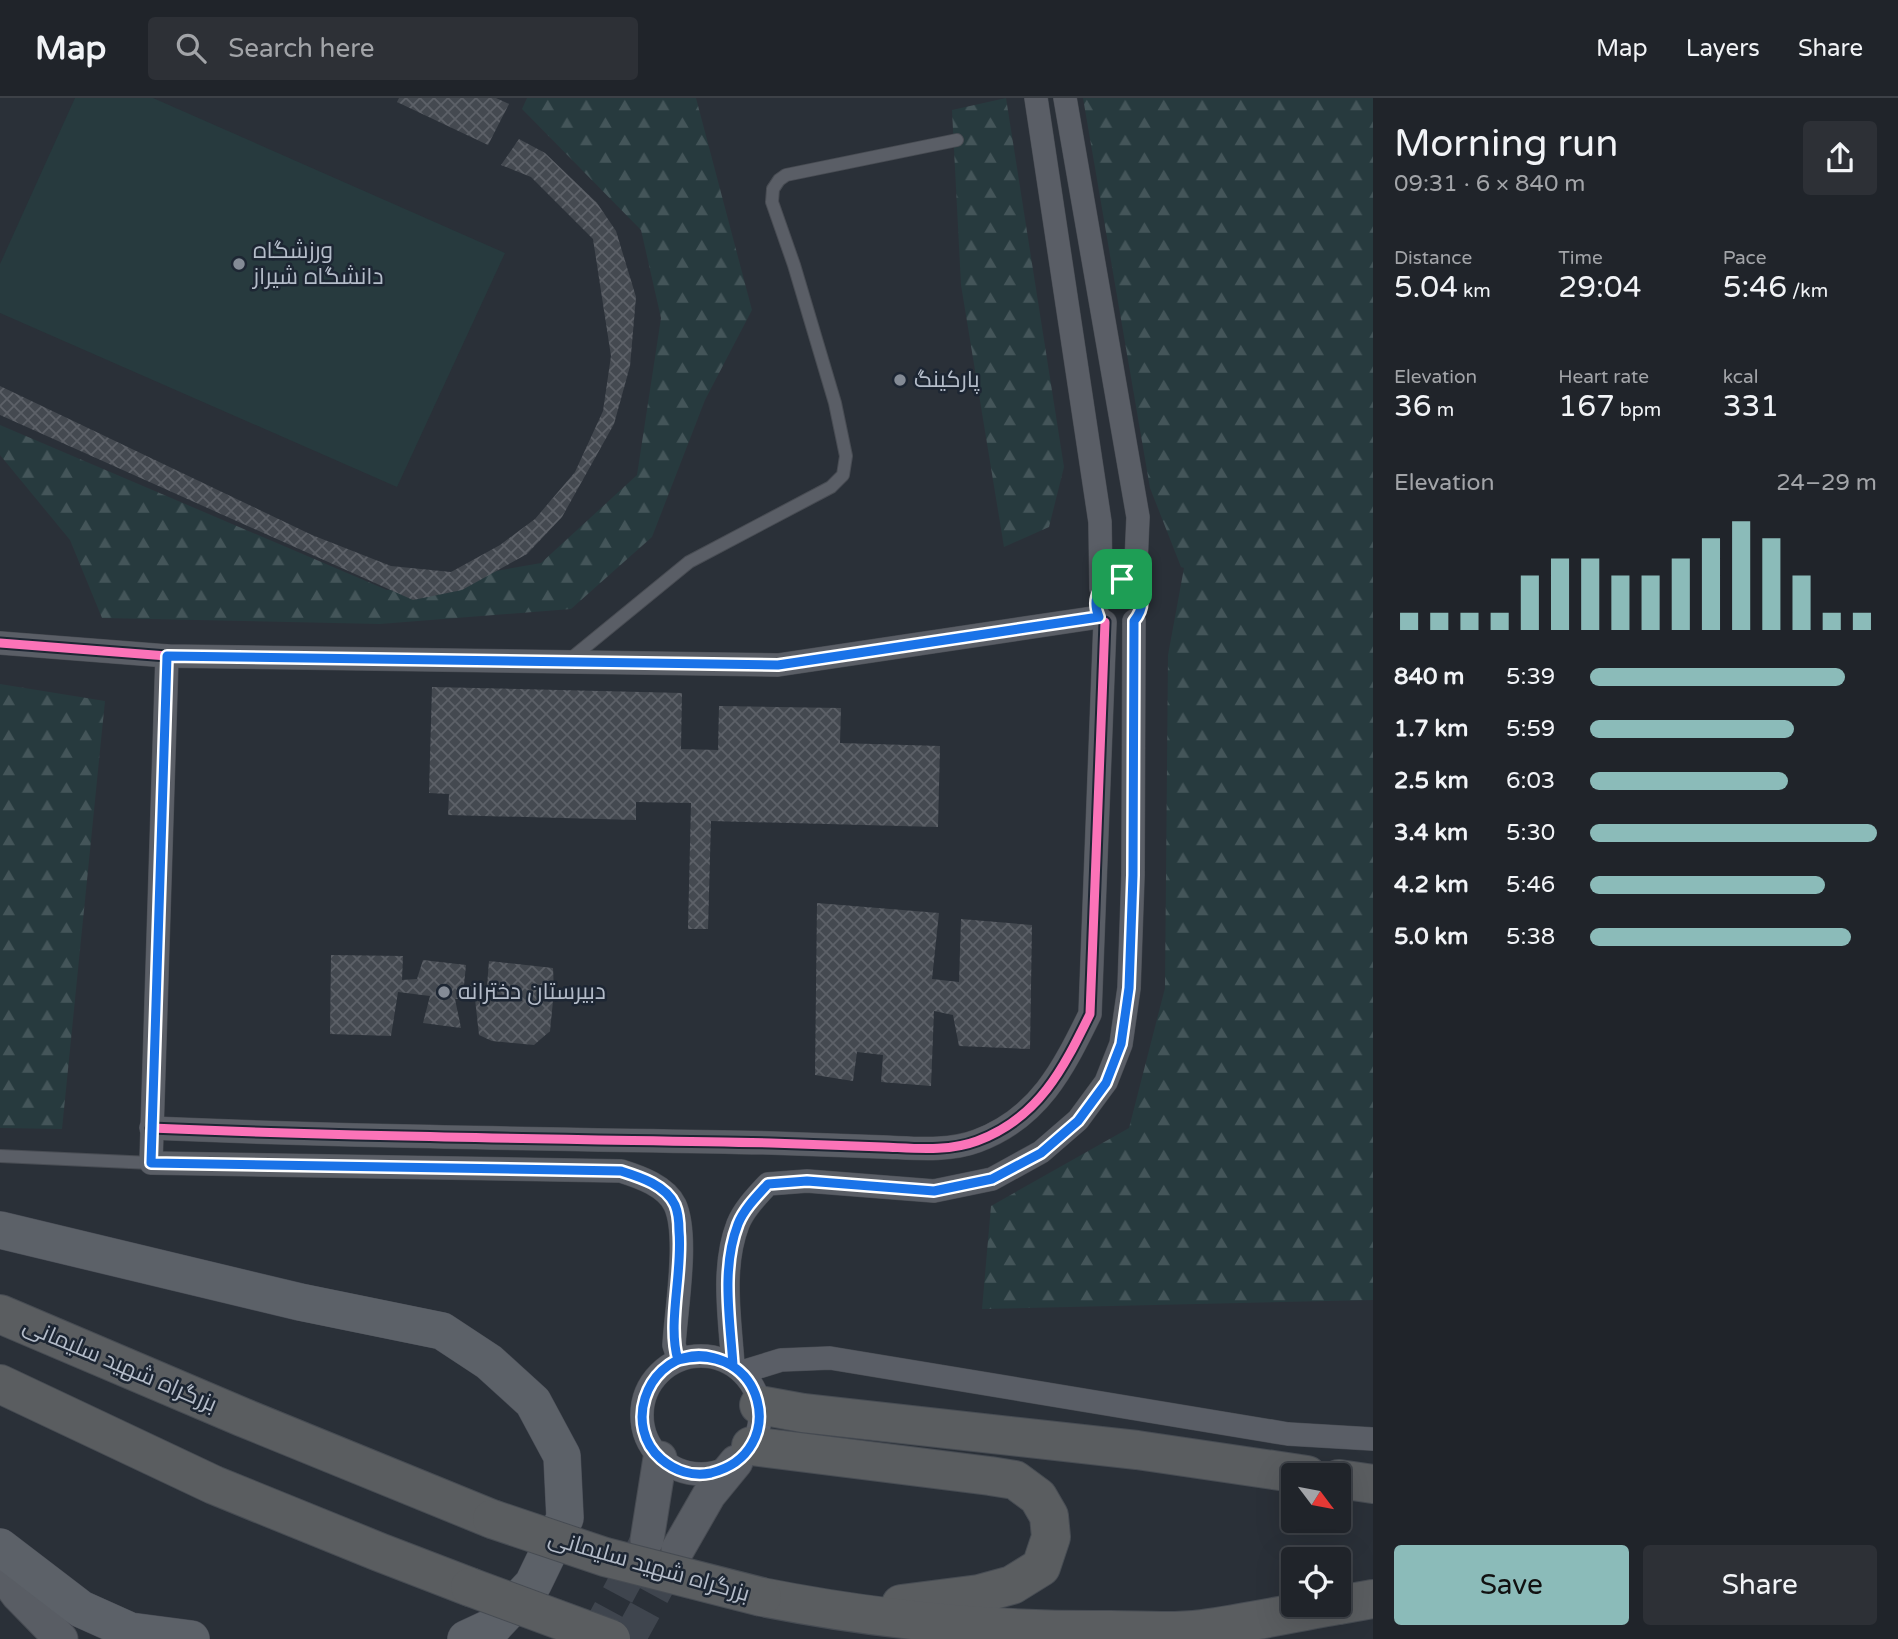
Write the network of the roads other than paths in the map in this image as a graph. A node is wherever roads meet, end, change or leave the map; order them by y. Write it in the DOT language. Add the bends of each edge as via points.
graph roads {
  1 [pos="1036,98"];
  2 [pos="1065,98"];
  3 [pos="957,140"];
  4 [pos="1135,586"];
  5 [pos="1101,587"];
  6 [pos="1102,620"];
  7 [pos="1134,621"];
  8 [pos="0,643"];
  9 [pos="167,656"];
  10 [pos="565,663"];
  11 [pos="151,1128"];
  12 [pos="0,1156"];
  13 [pos="151,1163"];
  14 [pos="0,1230"];
  15 [pos="0,1314"];
  16 [pos="678,1360"];
  17 [pos="738,1369"];
  18 [pos="0,1384"];
  19 [pos="759,1405"];
  20 [pos="1373,1439"];
  21 [pos="744,1454"];
  22 [pos="660,1458"];
  23 [pos="1281,1471"];
  24 [pos="1351,1481"];
  25 [pos="1373,1484"];
  26 [pos="647,1539"];
  27 [pos="0,1547"];
  28 [pos="678,1549"];
  29 [pos="0,1571"];
  30 [pos="1373,1598"];
  31 [pos="1351,1602"];
  32 [pos="839,1612"];
  33 [pos="1281,1615"];
  34 [pos="61,1639"];
  35 [pos="191,1639"];
  36 [pos="466,1639"];
  37 [pos="611,1639"];
  1 -- 5 [label="street" via="1100,522"];
  2 -- 4 [label="street" via="1138,517"];
  3 -- 10 [label="lane" via="779,180 772,202 835,403 846,456 843,475 831,487 689,562"];
  4 -- 5 [label="street" via="1114,580"];
  4 -- 7 [label="street" via="1142,607"];
  5 -- 6 [label="street" via="1095,602"];
  6 -- 7 [label="street" via="1120,627"];
  6 -- 10 [label="street" via="778,665"];
  6 -- 11 [label="street" via="1090,1014 1062,1069 1037,1104 977,1142 938,1149"];
  7 -- 17 [label="street" via="1129,988 1121,1044 1106,1083 1078,1121 1041,1153 992,1179 934,1191 807,1181 768,1184 738,1223 727,1268"];
  8 -- 9 [label="street"];
  9 -- 10 [label="street"];
  9 -- 11 [label="street"];
  11 -- 13 [label="street"];
  12 -- 13 [label="lane"];
  13 -- 16 [label="street" via="621,1171 644,1178 674,1204 679,1223 674,1345"];
  14 -- 36 [label="main road" via="442,1331 489,1362 533,1402 562,1456 565,1518 533,1584 494,1626"];
  15 -- 32 [label="highway, بزرگراه شهید سلیمانی, bridge" via="492,1519 605,1557"];
  16 -- 17 [label="street" via="706,1356"];
  16 -- 22 [label="street" via="652,1381 645,1396 643,1429"];
  17 -- 19 [label="street" via="750,1382"];
  17 -- 20 [label="street" via="780,1360 830,1358 1288,1434"];
  18 -- 37 [label="highway, bridge" via="214,1485"];
  19 -- 21 [label="street" via="760,1419"];
  19 -- 23 [label="highway"];
  21 -- 22 [label="street" via="713,1472 689,1473"];
  21 -- 28 [label="main road" via="709,1495"];
  21 -- 32 [label="highway" via="1015,1480 1038,1497 1049,1516 1051,1537 1041,1567 1012,1585 979,1594"];
  22 -- 26 [label="main road"];
  24 -- 25 [label="highway"];
  27 -- 35 [label="main road" via="81,1609 130,1632"];
  29 -- 34 [label="main road"];
  30 -- 31 [label="highway, بزرگراه شهید سلیمانی"];
  32 -- 33 [label="highway, بزرگراه شهید سلیمانی" via="998,1629 1199,1629"];
}
